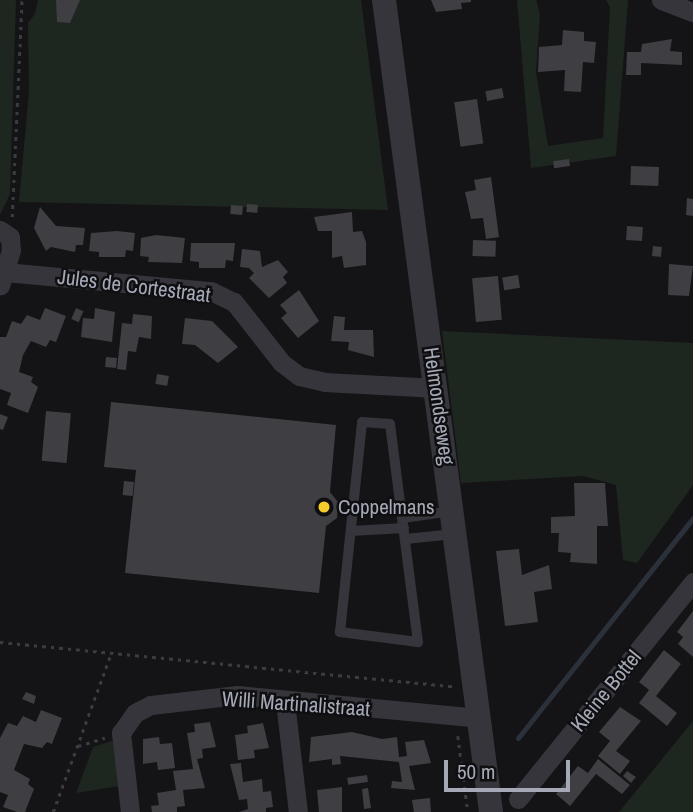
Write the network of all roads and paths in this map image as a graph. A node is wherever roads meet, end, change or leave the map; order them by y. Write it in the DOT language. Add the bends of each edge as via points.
graph roads {
  1 [pos="22,0"];
  2 [pos="384,0"];
  3 [pos="661,0"];
  4 [pos="693,12"];
  5 [pos="3,231"];
  6 [pos="3,278"];
  7 [pos="437,388"];
  8 [pos="454,523"];
  9 [pos="404,528"];
  10 [pos="351,531"];
  11 [pos="693,582"];
  12 [pos="0,642"];
  13 [pos="110,656"];
  14 [pos="459,688"];
  15 [pos="285,702"];
  16 [pos="479,718"];
  17 [pos="121,733"];
  18 [pos="78,747"];
  19 [pos="522,806"];
  20 [pos="491,808"];
  21 [pos="52,812"];
  22 [pos="130,812"];
  23 [pos="298,812"];
  1 -- 5 [label="path" via="12,219"];
  2 -- 7 [label="street, Helmondseweg"];
  3 -- 4 [label="street"];
  5 -- 6 [label="street, Jules de Cortestraat" via="11,250"];
  6 -- 7 [label="street, Jules de Cortestraat" via="211,291 234,302 282,363 299,376 324,382"];
  7 -- 8 [label="street, Helmondseweg"];
  8 -- 9 [label="lane"];
  8 -- 9 [label="lane"];
  8 -- 16 [label="street, Helmondseweg"];
  9 -- 10 [label="lane"];
  9 -- 10 [label="lane" via="390,424 362,422"];
  9 -- 10 [label="lane" via="418,642 340,632"];
  11 -- 19 [label="street, Kleine Bottel"];
  12 -- 13 [label="path"];
  13 -- 14 [label="path"];
  13 -- 18 [label="path"];
  15 -- 16 [label="street, Willi Martinalistraat"];
  15 -- 17 [label="street, Willi Martinalistraat" via="237,695 151,705 135,713"];
  15 -- 23 [label="street"];
  16 -- 20 [label="street, Helmondseweg"];
  17 -- 18 [label="path"];
  17 -- 22 [label="street"];
  18 -- 21 [label="path"];
  19 -- 20 [label="street, Kleine Bottel"];
}
